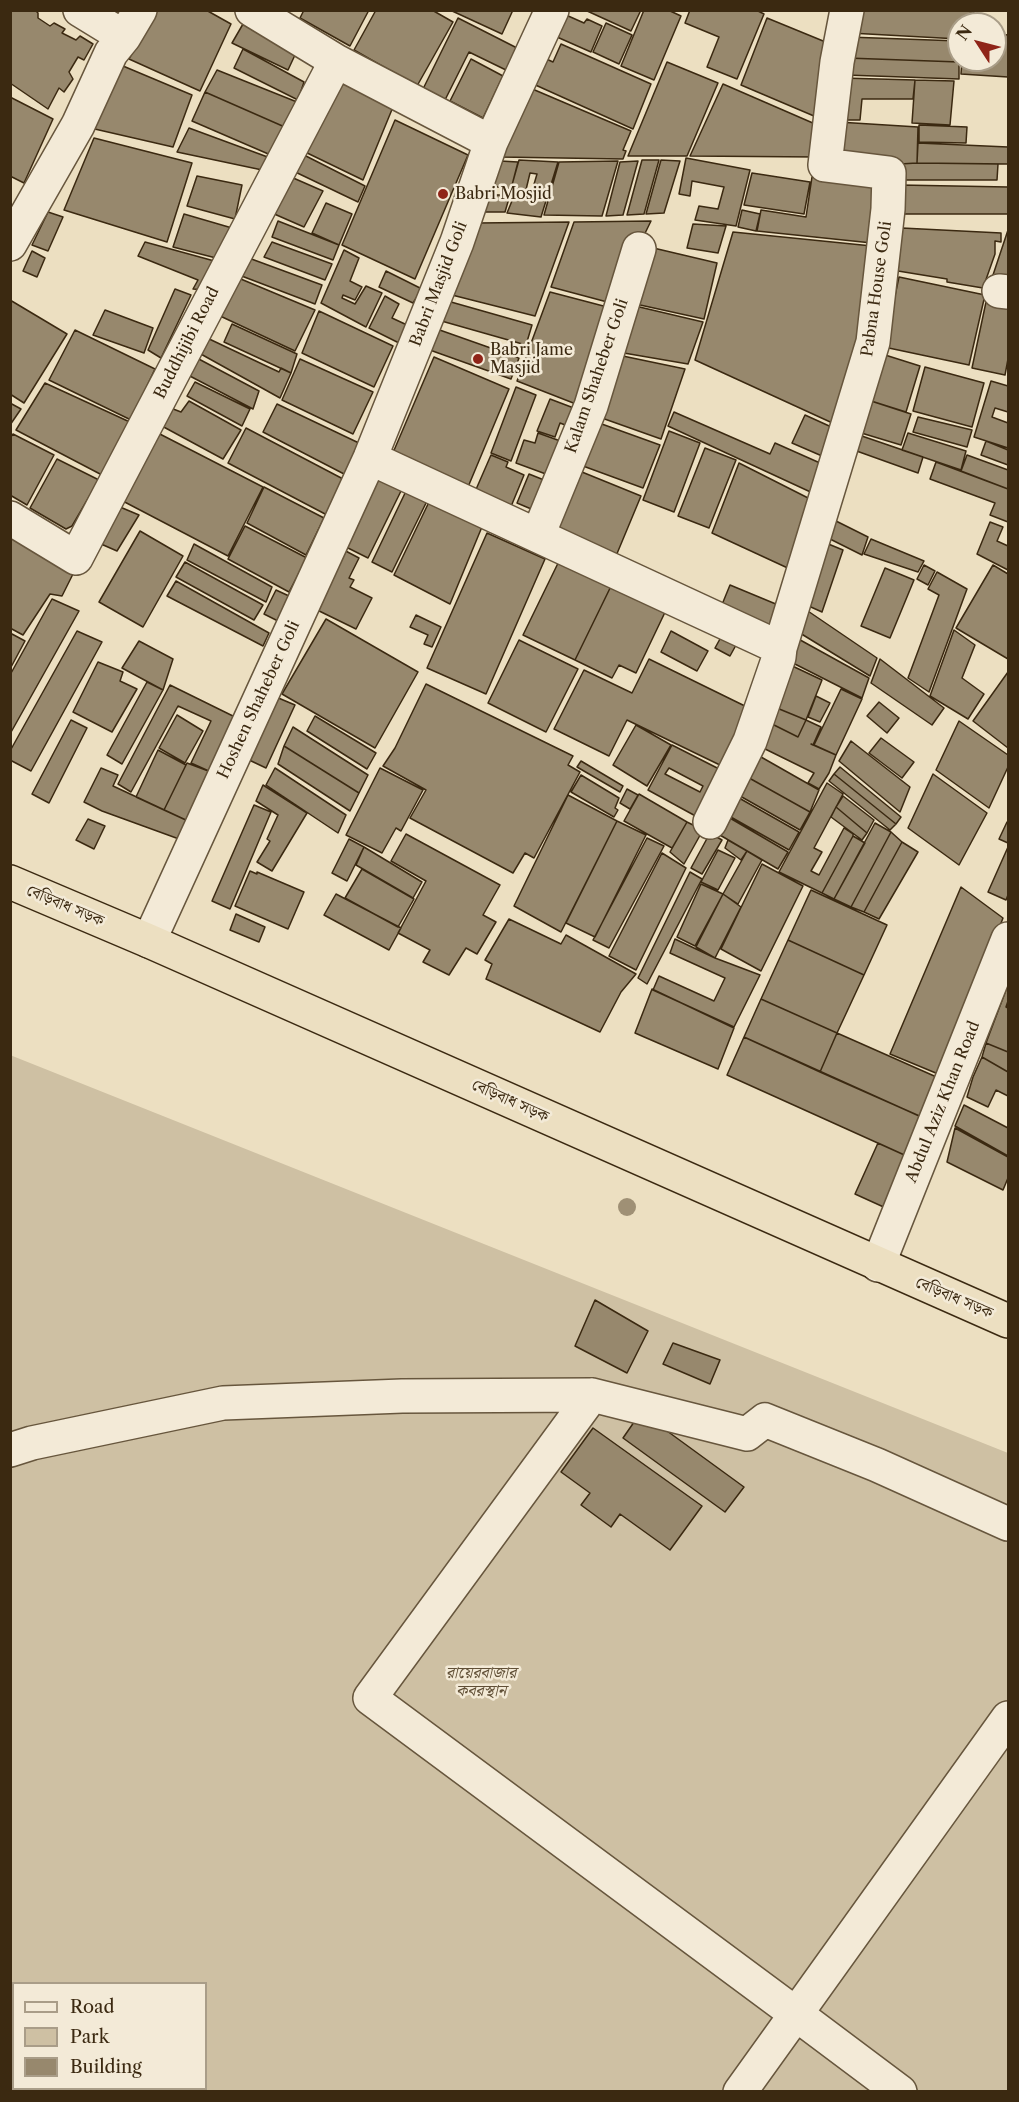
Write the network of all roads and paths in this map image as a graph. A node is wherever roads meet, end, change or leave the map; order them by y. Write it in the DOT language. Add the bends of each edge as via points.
graph roads {
  1 [pos="80,10"];
  2 [pos="252,10"];
  3 [pos="552,10"];
  4 [pos="847,10"];
  5 [pos="132,24"];
  6 [pos="336,61"];
  7 [pos="491,142"];
  8 [pos="22,197"];
  9 [pos="10,244"];
  10 [pos="639,249"];
  11 [pos="370,458"];
  12 [pos="10,518"];
  13 [pos="538,535"];
  14 [pos="780,648"];
  15 [pos="710,822"];
  16 [pos="10,882"];
  17 [pos="1008,939"];
  18 [pos="149,941"];
  19 [pos="878,1265"];
  20 [pos="1008,1321"];
  21 [pos="592,1395"];
  22 [pos="10,1450"];
  23 [pos="1008,1524"];
  24 [pos="1008,1718"];
  25 [pos="795,2014"];
  26 [pos="740,2091"];
  27 [pos="900,2091"];
  1 -- 5 [label="street"];
  2 -- 6 [label="street"];
  3 -- 7 [label="street, Babri Masjid Goli"];
  4 -- 14 [label="street, Pabna House Goli" via="825,165 889,173 888,208 873,342"];
  5 -- 8 [label="street" via="111,53 78,125"];
  6 -- 7 [label="street"];
  6 -- 12 [label="street, Buddhijibi Road" via="76,558"];
  7 -- 11 [label="street, Babri Masjid Goli" via="457,242"];
  8 -- 9 [label="street"];
  10 -- 13 [label="street, Kalam Shaheber Goli" via="591,406"];
  11 -- 13 [label="street"];
  11 -- 18 [label="street, Hoshen Shaheber Goli"];
  13 -- 14 [label="street"];
  14 -- 15 [label="street, Pabna House Goli" via="750,741"];
  16 -- 18 [label="highway, বেড়িবাধ সড়ক"];
  17 -- 19 [label="street, Abdul Aziz Khan Road"];
  18 -- 19 [label="highway, বেড়িবাধ সড়ক"];
  19 -- 20 [label="highway, বেড়িবাধ সড়ক"];
  21 -- 22 [label="street" via="402,1396 223,1404"];
  21 -- 23 [label="street" via="747,1434 765,1420 878,1465"];
  21 -- 25 [label="street" via="370,1698"];
  24 -- 25 [label="street"];
  25 -- 26 [label="street"];
  25 -- 27 [label="street"];
}
